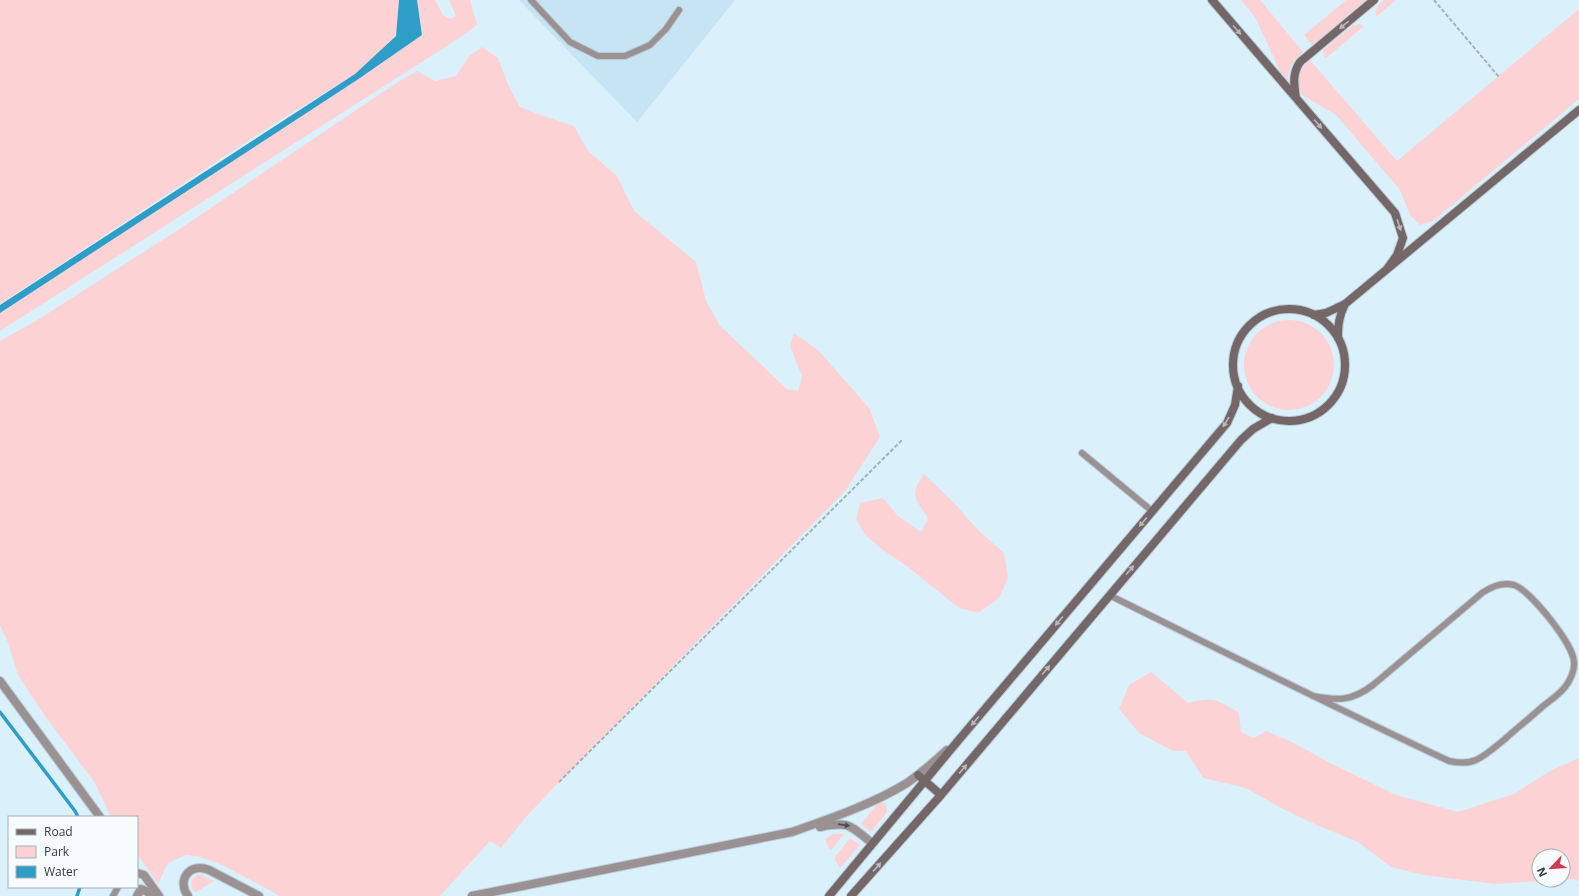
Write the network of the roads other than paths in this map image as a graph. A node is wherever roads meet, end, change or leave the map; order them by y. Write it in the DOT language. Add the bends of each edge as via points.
graph roads {
  1 [pos="531,0"];
  2 [pos="1212,0"];
  3 [pos="1374,0"];
  4 [pos="679,10"];
  5 [pos="1296,98"];
  6 [pos="1579,110"];
  7 [pos="1387,269"];
  8 [pos="1344,304"];
  9 [pos="1314,315"];
  10 [pos="1338,338"];
  11 [pos="1238,386"];
  12 [pos="1272,418"];
  13 [pos="1082,453"];
  14 [pos="1152,511"];
  15 [pos="1109,595"];
  16 [pos="0,681"];
  17 [pos="1313,696"];
  18 [pos="922,778"];
  19 [pos="941,795"];
  20 [pos="99,816"];
  21 [pos="792,832"];
  22 [pos="872,843"];
  23 [pos="138,873"];
  24 [pos="137,896"];
  25 [pos="150,896"];
  26 [pos="159,896"];
  27 [pos="188,896"];
  28 [pos="259,896"];
  29 [pos="472,896"];
  30 [pos="829,896"];
  31 [pos="851,896"];
  1 -- 4 [label="lane" via="570,42 598,56 625,56 650,45 666,29"];
  2 -- 5 [label="main road, one-way"];
  3 -- 5 [label="main road, one-way" via="1300,62 1294,75"];
  5 -- 7 [label="main road, one-way" via="1395,214 1403,238 1397,255"];
  6 -- 7 [label="main road"];
  7 -- 8 [label="main road"];
  8 -- 9 [label="main road" via="1326,313"];
  8 -- 10 [label="main road" via="1338,323"];
  9 -- 10 [label="main road" via="1324,321"];
  9 -- 11 [label="main road" via="1298,310 1281,310 1270,312 1252,324 1244,332 1235,353 1234,369"];
  10 -- 12 [label="main road" via="1345,359 1345,370 1343,381 1333,401 1315,415 1305,419 1283,421"];
  11 -- 12 [label="main road" via="1254,408"];
  11 -- 14 [label="main road, one-way" via="1235,405 1227,423"];
  15 -- 12 [label="main road, one-way" via="1241,440"];
  13 -- 14 [label="lane"];
  14 -- 18 [label="main road, one-way" via="956,742"];
  15 -- 17 [label="lane"];
  19 -- 15 [label="main road, one-way"];
  16 -- 20 [label="street"];
  17 -- 17 [label="lane" via="1339,700 1359,694 1482,593 1504,584 1514,585 1531,598 1567,643 1574,662 1564,688 1487,754 1466,763 1449,762"];
  18 -- 19 [label="main road"];
  18 -- 21 [label="street" via="835,817"];
  18 -- 22 [label="main road"];
  31 -- 19 [label="main road, one-way"];
  21 -- 22 [label="street, one-way" via="846,824"];
  21 -- 29 [label="street"];
  22 -- 30 [label="main road"];
  23 -- 26 [label="street" via="144,875"];
  24 -- 25 [label="street" via="142,889"];
  27 -- 28 [label="street" via="183,886 185,878 190,871 200,867"];
}
